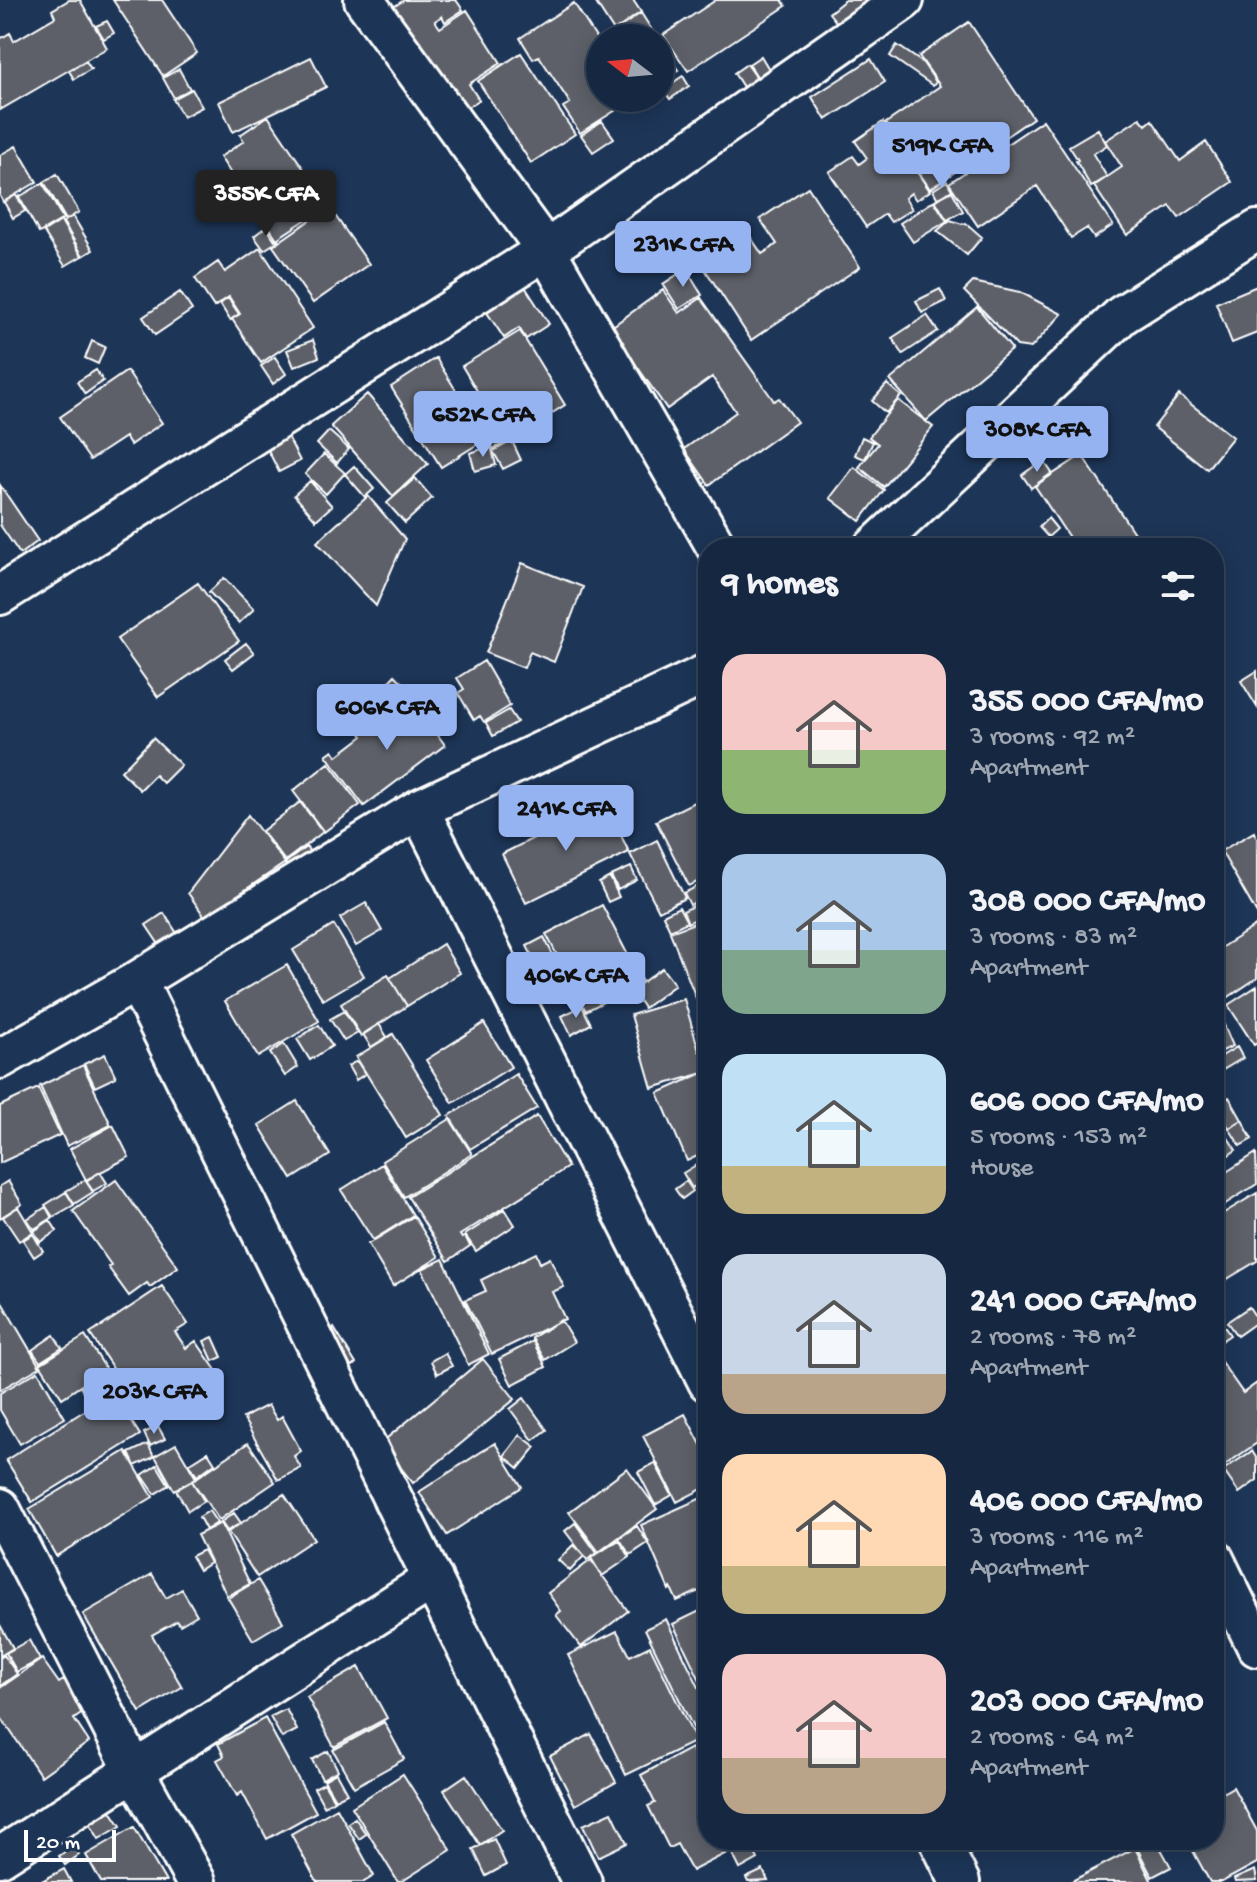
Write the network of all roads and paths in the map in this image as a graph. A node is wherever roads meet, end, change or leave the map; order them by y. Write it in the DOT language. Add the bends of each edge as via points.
graph roads {
  1 [pos="364,0"];
  2 [pos="904,0"];
  3 [pos="1257,230"];
  4 [pos="546,250"];
  5 [pos="711,538"];
  6 [pos="884,538"];
  7 [pos="0,595"];
  8 [pos="698,678"];
  9 [pos="419,809"];
  10 [pos="137,981"];
  11 [pos="0,1059"];
  12 [pos="698,1362"];
  13 [pos="0,1508"];
  14 [pos="433,1579"];
  15 [pos="1224,1579"];
  16 [pos="1257,1647"];
  17 [pos="134,1770"];
  18 [pos="944,1850"];
  19 [pos="0,1857"];
  20 [pos="196,1882"];
  21 [pos="582,1882"];
  22 [pos="960,1882"];
  1 -- 4 [label="street"];
  2 -- 4 [label="street"];
  3 -- 6 [label="street" via="1122,315"];
  4 -- 5 [label="street"];
  4 -- 7 [label="street"];
  8 -- 9 [label="street"];
  9 -- 10 [label="street"];
  9 -- 12 [label="street"];
  10 -- 11 [label="street"];
  10 -- 14 [label="street"];
  13 -- 17 [label="street"];
  14 -- 17 [label="street"];
  14 -- 21 [label="street"];
  15 -- 16 [label="street"];
  17 -- 19 [label="street"];
  17 -- 20 [label="street"];
  18 -- 22 [label="street"];
}
